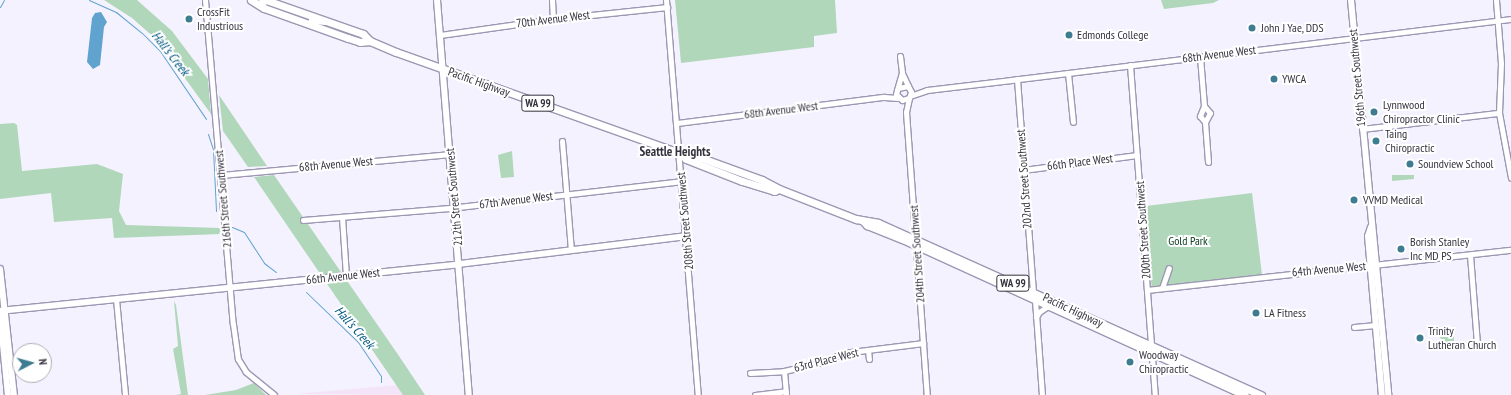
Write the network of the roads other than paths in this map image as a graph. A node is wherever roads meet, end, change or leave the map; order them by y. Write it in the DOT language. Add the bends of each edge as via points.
graph roads {
  1 [pos="205,0"];
  2 [pos="251,0"];
  3 [pos="437,0"];
  4 [pos="552,0"];
  5 [pos="666,0"];
  6 [pos="1351,0"];
  7 [pos="1496,0"];
  8 [pos="260,3"];
  9 [pos="667,7"];
  10 [pos="553,19"];
  11 [pos="1511,19"];
  12 [pos="1498,21"];
  13 [pos="328,22"];
  14 [pos="310,24"];
  15 [pos="440,35"];
  16 [pos="1354,37"];
  17 [pos="370,41"];
  18 [pos="900,56"];
  19 [pos="1200,57"];
  20 [pos="1130,65"];
  21 [pos="444,70"];
  22 [pos="1068,72"];
  23 [pos="902,73"];
  24 [pos="1017,79"];
  25 [pos="909,87"];
  26 [pos="897,89"];
  27 [pos="927,90"];
  28 [pos="884,97"];
  29 [pos="910,97"];
  30 [pos="899,98"];
  31 [pos="1204,106"];
  32 [pos="906,112"];
  33 [pos="1499,113"];
  34 [pos="1073,122"];
  35 [pos="1205,122"];
  36 [pos="678,123"];
  37 [pos="1362,129"];
  38 [pos="562,141"];
  39 [pos="680,153"];
  40 [pos="451,154"];
  41 [pos="1137,155"];
  42 [pos="1208,162"];
  43 [pos="1023,170"];
  44 [pos="221,175"];
  45 [pos="1511,178"];
  46 [pos="682,181"];
  47 [pos="761,183"];
  48 [pos="567,194"];
  49 [pos="455,208"];
  50 [pos="342,217"];
  51 [pos="303,220"];
  52 [pos="686,236"];
  53 [pos="916,242"];
  54 [pos="571,250"];
  55 [pos="1511,250"];
  56 [pos="1470,255"];
  57 [pos="459,264"];
  58 [pos="1373,265"];
  59 [pos="1169,268"];
  60 [pos="0,269"];
  61 [pos="346,276"];
  62 [pos="1032,279"];
  63 [pos="1021,286"];
  64 [pos="230,288"];
  65 [pos="1162,288"];
  66 [pos="1147,290"];
  67 [pos="1033,292"];
  68 [pos="116,299"];
  69 [pos="1035,300"];
  70 [pos="1048,306"];
  71 [pos="2,310"];
  72 [pos="0,314"];
  73 [pos="1036,318"];
  74 [pos="1376,325"];
  75 [pos="1354,327"];
  76 [pos="1382,330"];
  77 [pos="923,343"];
  78 [pos="1477,343"];
  79 [pos="1378,349"];
  80 [pos="868,350"];
  81 [pos="1151,350"];
  82 [pos="1384,352"];
  83 [pos="869,359"];
  84 [pos="784,371"];
  85 [pos="750,373"];
  86 [pos="786,393"];
  87 [pos="1384,394"];
  88 [pos="8,395"];
  89 [pos="14,395"];
  90 [pos="124,395"];
  91 [pos="274,395"];
  92 [pos="469,395"];
  93 [pos="698,395"];
  94 [pos="755,395"];
  95 [pos="926,395"];
  96 [pos="1042,395"];
  97 [pos="1155,395"];
  98 [pos="1245,395"];
  99 [pos="1261,395"];
  1 -- 44 [label="street, 216th Street Southwest"];
  2 -- 8 [label="highway, Pacific Highway / WA 99"];
  3 -- 15 [label="main road, 212th Street Southwest"];
  4 -- 10 [label="street"];
  5 -- 9 [label="street, 208th Street Southwest"];
  6 -- 16 [label="main road, 196th Street Southwest"];
  7 -- 12 [label="street"];
  8 -- 13 [label="highway, Pacific Highway / WA 99" via="266,0"];
  8 -- 14 [label="highway, Pacific Highway / WA 99" via="264,8"];
  9 -- 10 [label="street, 70th Avenue West"];
  9 -- 36 [label="street, 208th Street Southwest"];
  10 -- 15 [label="street, 70th Avenue West"];
  11 -- 12 [label="street, 68th Avenue West"];
  12 -- 16 [label="street, 68th Avenue West"];
  12 -- 33 [label="street" via="1501,63"];
  13 -- 14 [label="main road" via="313,21"];
  13 -- 17 [label="highway, Pacific Highway / WA 99" via="363,34"];
  14 -- 17 [label="highway, Pacific Highway / WA 99" via="360,42"];
  15 -- 21 [label="main road, 212th Street Southwest"];
  16 -- 19 [label="street, 68th Avenue West"];
  16 -- 37 [label="main road, 196th Street Southwest"];
  17 -- 21 [label="highway, Pacific Highway / WA 99"];
  18 -- 23 [label="street"];
  19 -- 20 [label="street, 68th Avenue West"];
  19 -- 31 [label="street"];
  20 -- 22 [label="street, 68th Avenue West"];
  20 -- 41 [label="street, 200th Street Southwest"];
  21 -- 39 [label="highway, Pacific Highway / WA 99"];
  21 -- 40 [label="main road, 212th Street Southwest"];
  22 -- 24 [label="street, 68th Avenue West"];
  22 -- 34 [label="street"];
  23 -- 25 [label="street"];
  23 -- 26 [label="street"];
  24 -- 27 [label="street, 68th Avenue West"];
  24 -- 43 [label="street, 202nd Street Southwest"];
  25 -- 26 [label="street, 68th Avenue West"];
  25 -- 27 [label="street, 68th Avenue West"];
  25 -- 29 [label="street, 204th Street Southwest"];
  26 -- 28 [label="street, 68th Avenue West"];
  26 -- 30 [label="street, 204th Street Southwest"];
  27 -- 29 [label="street, 68th Avenue West"];
  28 -- 30 [label="street, 68th Avenue West"];
  28 -- 36 [label="street, 68th Avenue West"];
  29 -- 30 [label="street, 68th Avenue West"];
  29 -- 32 [label="street, 204th Street Southwest"];
  30 -- 32 [label="street, 204th Street Southwest"];
  31 -- 35 [label="street" via="1200,116"];
  31 -- 35 [label="street" via="1210,113"];
  32 -- 53 [label="street, 204th Street Southwest"];
  33 -- 37 [label="street"];
  33 -- 45 [label="street"];
  35 -- 42 [label="street"];
  36 -- 39 [label="street, 208th Street Southwest"];
  37 -- 58 [label="main road, 196th Street Southwest" via="1370,227 1368,236"];
  38 -- 48 [label="street"];
  39 -- 46 [label="street, 208th Street Southwest"];
  39 -- 47 [label="highway, Pacific Highway / WA 99" via="685,152"];
  39 -- 47 [label="highway, Pacific Highway / WA 99" via="686,159 744,181"];
  40 -- 44 [label="street, 68th Avenue West"];
  40 -- 49 [label="main road, 212th Street Southwest"];
  41 -- 43 [label="street, 66th Place West"];
  41 -- 66 [label="street, 200th Street Southwest"];
  43 -- 62 [label="street, 202nd Street Southwest"];
  44 -- 64 [label="street, 216th Street Southwest"];
  46 -- 48 [label="street, 67th Avenue West"];
  46 -- 52 [label="street, 208th Street Southwest"];
  47 -- 53 [label="highway, Pacific Highway / WA 99" via="774,191 778,189"];
  48 -- 49 [label="street, 67th Avenue West"];
  48 -- 54 [label="street"];
  49 -- 50 [label="street, 67th Avenue West"];
  49 -- 57 [label="main road, 212th Street Southwest"];
  50 -- 51 [label="street, 67th Avenue West"];
  50 -- 61 [label="street"];
  52 -- 54 [label="main road, 66th Avenue West"];
  52 -- 93 [label="street, 208th Street Southwest"];
  53 -- 63 [label="highway, Pacific Highway / WA 99"];
  53 -- 69 [label="highway, Pacific Highway / WA 99"];
  53 -- 77 [label="street, 204th Street Southwest"];
  54 -- 57 [label="main road, 66th Avenue West"];
  55 -- 56 [label="street, 64th Avenue West"];
  56 -- 58 [label="street, 64th Avenue West"];
  56 -- 78 [label="street"];
  57 -- 61 [label="main road, 66th Avenue West"];
  57 -- 92 [label="main road, 212th Street Southwest"];
  58 -- 65 [label="street, 64th Avenue West"];
  58 -- 74 [label="main road, 196th Street Southwest"];
  58 -- 76 [label="main road, 196th Street Southwest"];
  59 -- 65 [label="street"];
  60 -- 71 [label="main road"];
  61 -- 64 [label="main road, 66th Avenue West"];
  62 -- 63 [label="street"];
  62 -- 67 [label="street, 202nd Street Southwest"];
  63 -- 67 [label="highway, Pacific Highway / WA 99"];
  64 -- 68 [label="main road, 66th Avenue West"];
  64 -- 91 [label="street, 216th Street Southwest" via="238,359 246,372"];
  65 -- 66 [label="street, 64th Avenue West"];
  66 -- 81 [label="street, 200th Street Southwest"];
  67 -- 81 [label="highway, Pacific Highway / WA 99"];
  68 -- 71 [label="main road, 66th Avenue West"];
  68 -- 90 [label="street"];
  69 -- 70 [label="highway, Pacific Highway / WA 99"];
  69 -- 73 [label="street"];
  70 -- 73 [label="street" via="1039,312"];
  70 -- 81 [label="highway, Pacific Highway / WA 99"];
  71 -- 89 [label="main road"];
  72 -- 88 [label="main road"];
  73 -- 96 [label="street"];
  74 -- 75 [label="street"];
  74 -- 76 [label="main road"];
  74 -- 79 [label="main road, 196th Street Southwest"];
  76 -- 82 [label="main road, 196th Street Southwest"];
  77 -- 80 [label="street, 63rd Place West"];
  77 -- 95 [label="street, 204th Street Southwest"];
  79 -- 82 [label="main road"];
  79 -- 87 [label="main road, 196th Street Southwest"];
  80 -- 83 [label="street, 63rd Place West"];
  80 -- 84 [label="street, 63rd Place West" via="843,353 827,361"];
  81 -- 97 [label="street, 200th Street Southwest"];
  81 -- 98 [label="highway, Pacific Highway / WA 99"];
  81 -- 99 [label="highway, Pacific Highway / WA 99"];
  82 -- 87 [label="main road, 196th Street Southwest"];
  84 -- 85 [label="street, 63rd Place West"];
  84 -- 86 [label="street"];
  86 -- 94 [label="street"];
}
